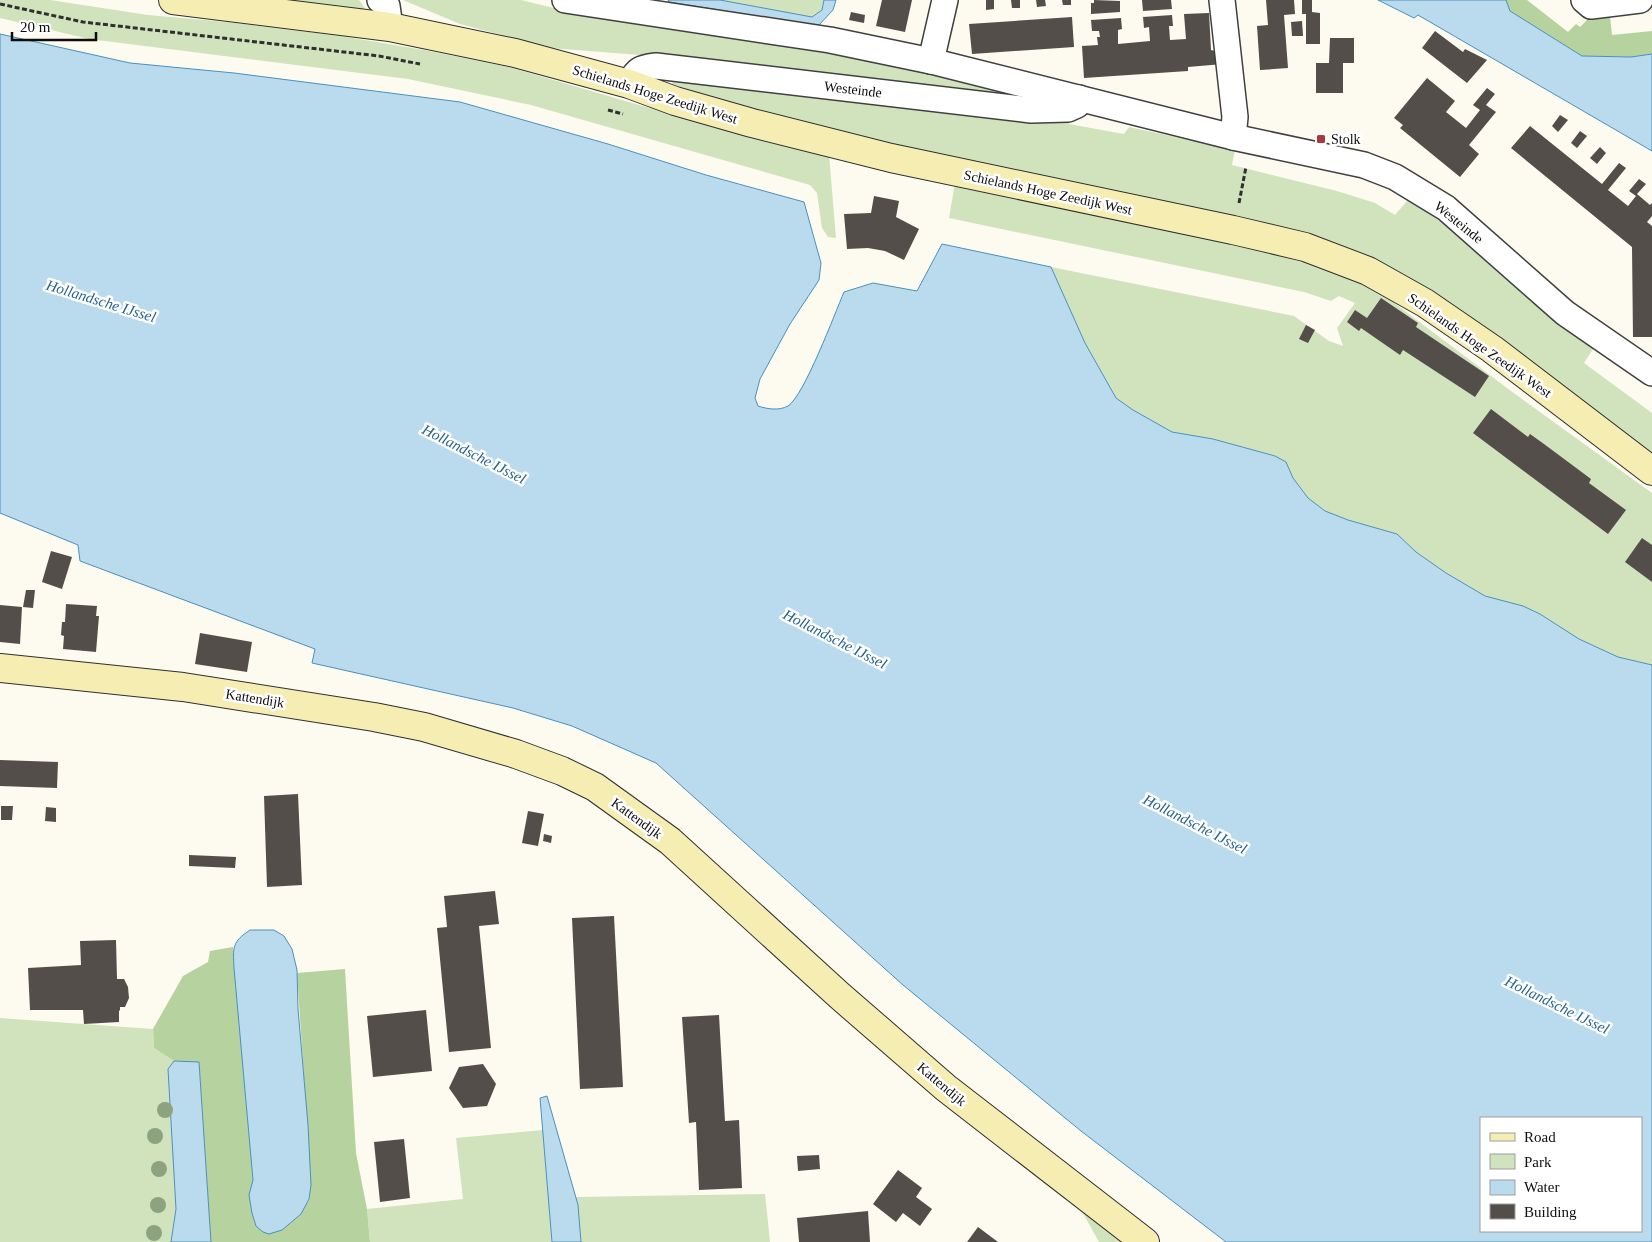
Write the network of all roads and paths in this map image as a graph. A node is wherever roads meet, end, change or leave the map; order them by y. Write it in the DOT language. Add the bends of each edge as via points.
graph roads {
  1 [pos="173,0"];
  2 [pos="380,0"];
  3 [pos="565,0"];
  4 [pos="945,0"];
  5 [pos="1222,0"];
  6 [pos="1584,0"];
  7 [pos="1640,0"];
  8 [pos="0,4"];
  9 [pos="390,27"];
  10 [pos="931,60"];
  11 [pos="428,66"];
  12 [pos="629,84"];
  13 [pos="1079,98"];
  14 [pos="606,110"];
  15 [pos="624,115"];
  16 [pos="1234,138"];
  17 [pos="1652,373"];
  18 [pos="1652,471"];
  19 [pos="0,668"];
  20 [pos="1145,1242"];
  1 -- 9 [label="street, Schielands Hoge Zeedijk West"];
  2 -- 9 [label="street" via="388,6"];
  3 -- 10 [label="street, Westeinde" via="830,40"];
  4 -- 10 [label="street"];
  5 -- 16 [label="street" via="1235,116"];
  6 -- 7 [label="street" via="1591,6"];
  8 -- 11 [label="path" via="83,22 379,56"];
  9 -- 12 [label="street, Schielands Hoge Zeedijk West" via="515,53"];
  10 -- 13 [label="street, Westeinde"];
  12 -- 13 [label="street, Westeinde" via="641,68 656,66 1030,110 1068,109 1076,105"];
  12 -- 18 [label="street, Schielands Hoge Zeedijk West" via="674,101 762,126 891,158 1305,247 1368,271 1425,303 1492,349"];
  13 -- 16 [label="street, Westeinde"];
  14 -- 15 [label="path"];
  16 -- 17 [label="street, Westeinde" via="1364,165 1395,176 1446,208 1565,313"];
  19 -- 20 [label="street, Kattendijk" via="183,687 382,718 516,754 595,787 670,841 946,1088"];
}
